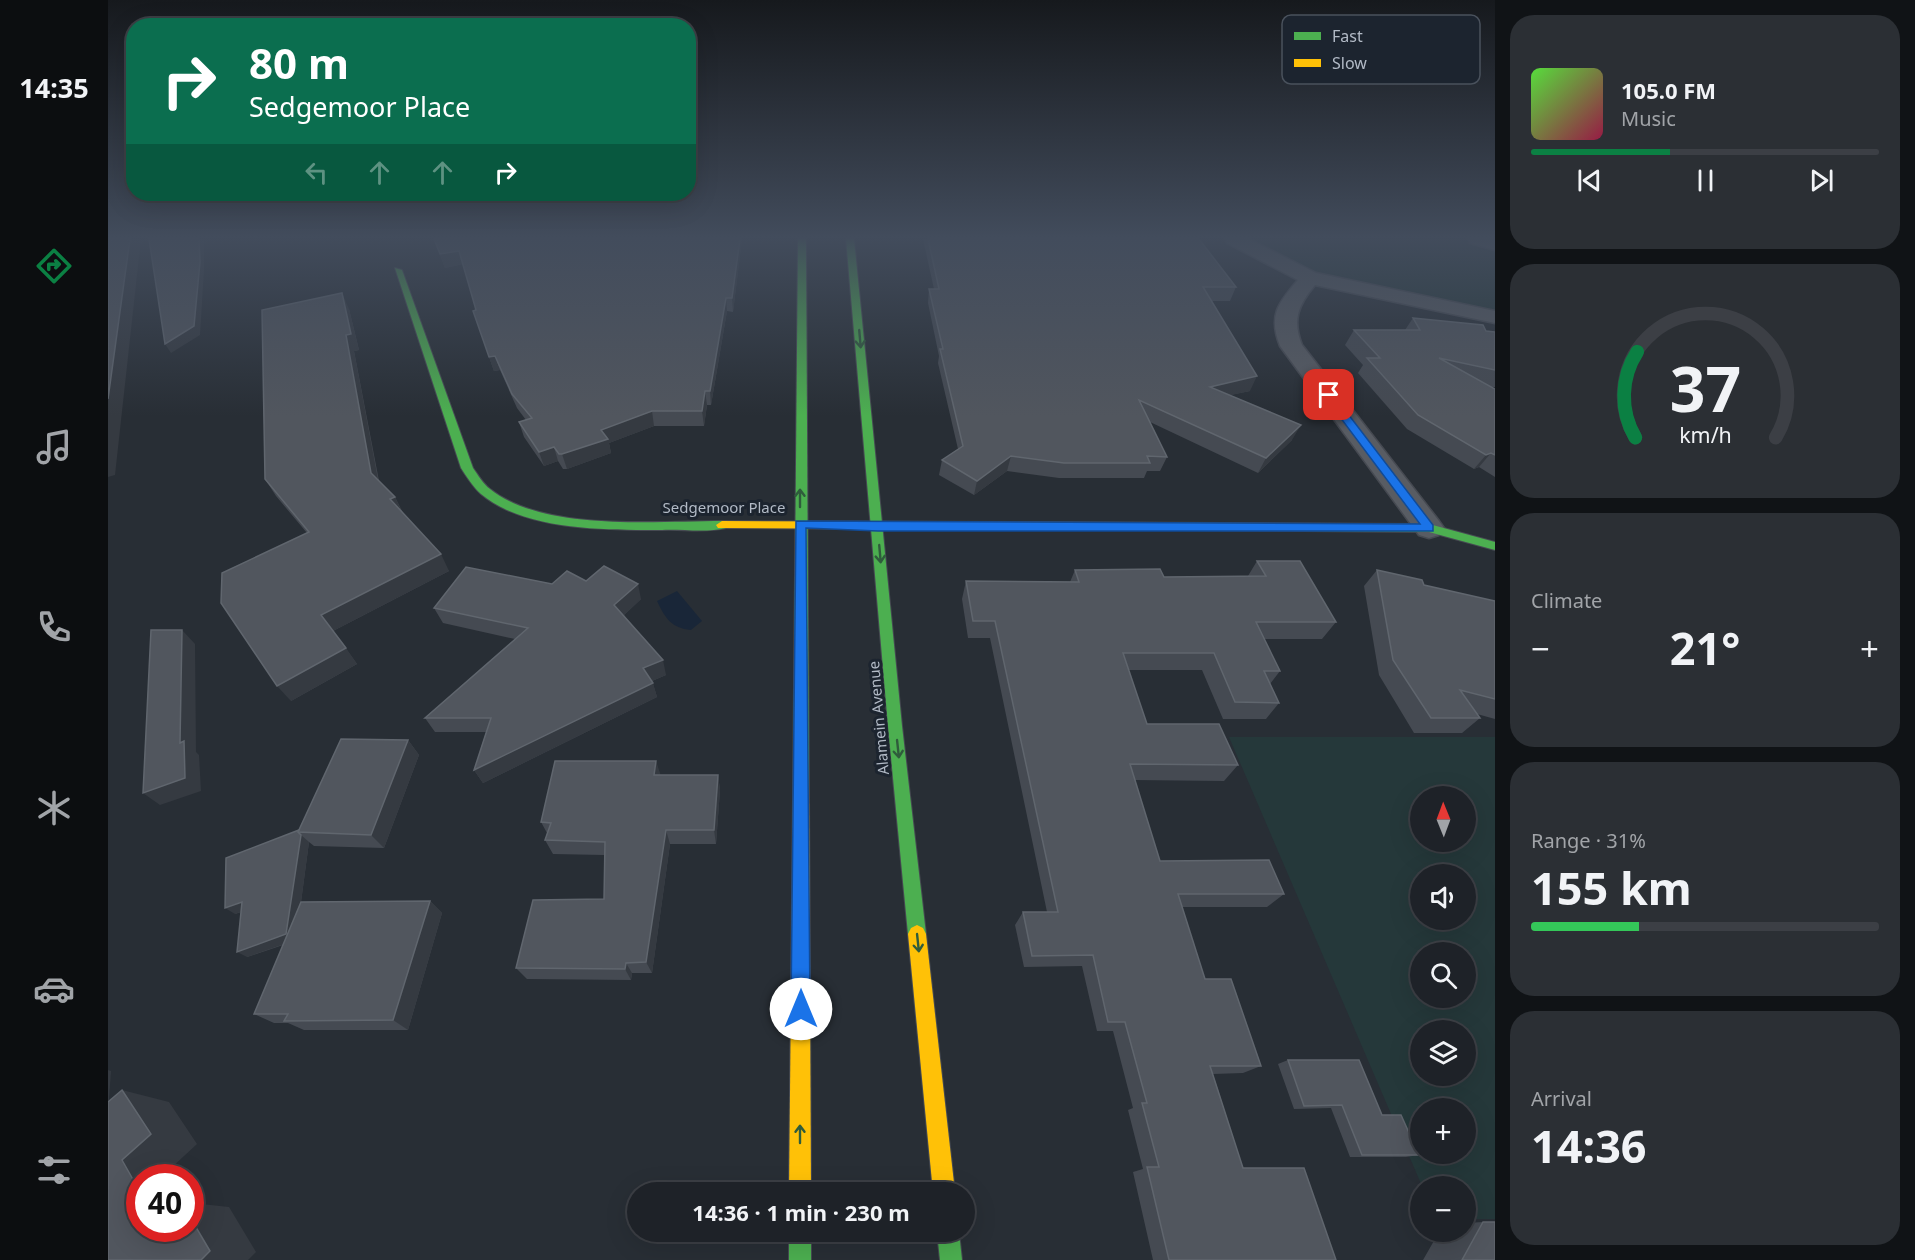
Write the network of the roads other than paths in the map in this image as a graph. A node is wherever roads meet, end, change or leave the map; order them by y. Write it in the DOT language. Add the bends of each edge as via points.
graph roads {
  1 [pos="408,298"];
  2 [pos="802,298"];
  3 [pos="856,298"];
  4 [pos="1294,298"];
  5 [pos="1404,298"];
  6 [pos="1495,317"];
  7 [pos="800,524"];
  8 [pos="878,527"];
  9 [pos="1429,528"];
  10 [pos="1495,546"];
  11 [pos="800,1182"];
  12 [pos="943,1182"];
  13 [pos="800,1242"];
  14 [pos="949,1242"];
  15 [pos="800,1260"];
  16 [pos="951,1260"];
  1 -- 7 [label="street, Sedgemoor Place" via="467,468 486,493 516,510 555,520 609,525"];
  7 -- 2 [label="street, one-way"];
  3 -- 8 [label="street, Alamein Avenue, one-way"];
  4 -- 9 [label="street" via="1284,314 1285,334 1291,346"];
  5 -- 6 [label="street"];
  7 -- 8 [label="street, Sedgemoor Place"];
  11 -- 7 [label="street, one-way"];
  8 -- 9 [label="street, Sedgemoor Place"];
  8 -- 12 [label="street, Alamein Avenue, one-way"];
  9 -- 10 [label="street, Sedgemoor Place"];
  13 -- 15 [label="street"];
  14 -- 16 [label="street"];
}
